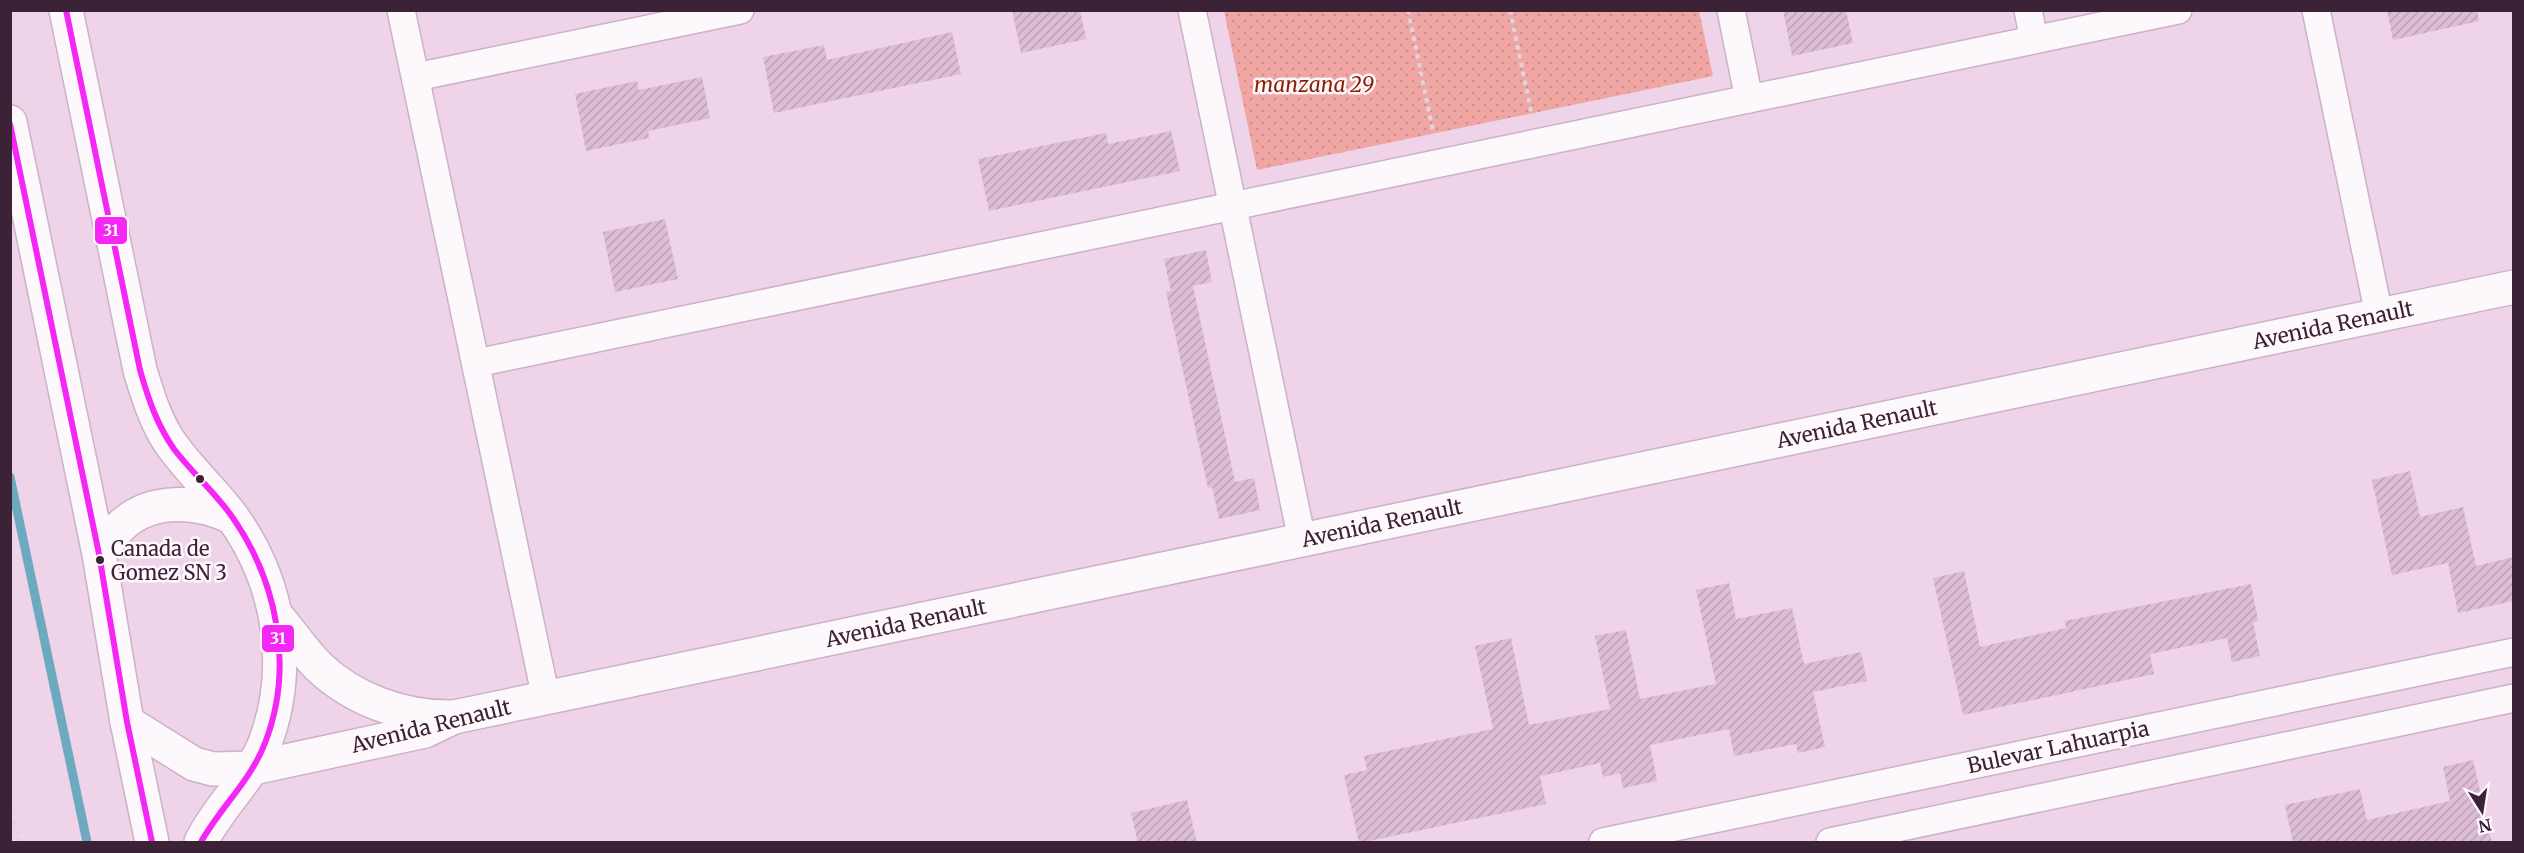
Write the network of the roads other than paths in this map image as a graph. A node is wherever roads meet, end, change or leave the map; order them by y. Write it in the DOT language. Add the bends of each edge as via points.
graph roads {
  1 [pos="66,10"];
  2 [pos="401,10"];
  3 [pos="740,10"];
  4 [pos="1192,10"];
  5 [pos="1731,10"];
  6 [pos="2028,10"];
  7 [pos="2178,10"];
  8 [pos="2316,10"];
  9 [pos="2034,40"];
  10 [pos="416,77"];
  11 [pos="1749,99"];
  12 [pos="10,122"];
  13 [pos="1233,207"];
  14 [pos="2514,287"];
  15 [pos="2379,315"];
  16 [pos="476,363"];
  17 [pos="233,518"];
  18 [pos="1302,540"];
  19 [pos="99,554"];
  20 [pos="275,614"];
  21 [pos="2514,652"];
  22 [pos="546,698"];
  23 [pos="2514,698"];
  24 [pos="454,717"];
  25 [pos="126,722"];
  26 [pos="253,768"];
  27 [pos="152,843"];
  28 [pos="201,843"];
  29 [pos="1604,843"];
  30 [pos="1830,843"];
  1 -- 17 [label="street" via="150,404 166,437"];
  2 -- 10 [label="street"];
  3 -- 10 [label="street"];
  4 -- 13 [label="street"];
  5 -- 11 [label="street"];
  6 -- 9 [label="street"];
  7 -- 9 [label="street"];
  8 -- 15 [label="street"];
  9 -- 11 [label="street"];
  10 -- 16 [label="street"];
  11 -- 13 [label="street"];
  12 -- 19 [label="street"];
  13 -- 16 [label="street"];
  13 -- 18 [label="street"];
  14 -- 15 [label="street, Avenida Renault"];
  15 -- 18 [label="street, Avenida Renault"];
  16 -- 22 [label="street"];
  17 -- 19 [label="street" via="218,510 184,503 150,509 120,526"];
  17 -- 20 [label="street" via="267,583"];
  18 -- 22 [label="street, Avenida Renault"];
  19 -- 25 [label="street"];
  20 -- 24 [label="street" via="318,666 339,684 384,707 431,717"];
  20 -- 26 [label="street" via="281,670 278,698"];
  21 -- 29 [label="street, Bulevar Lahuarpia"];
  22 -- 24 [label="street, Avenida Renault"];
  23 -- 30 [label="street"];
  24 -- 26 [label="street, Avenida Renault" via="425,731"];
  25 -- 26 [label="street, Avenida Renault" via="194,764 213,769"];
  25 -- 27 [label="street"];
  26 -- 28 [label="street"];
}
